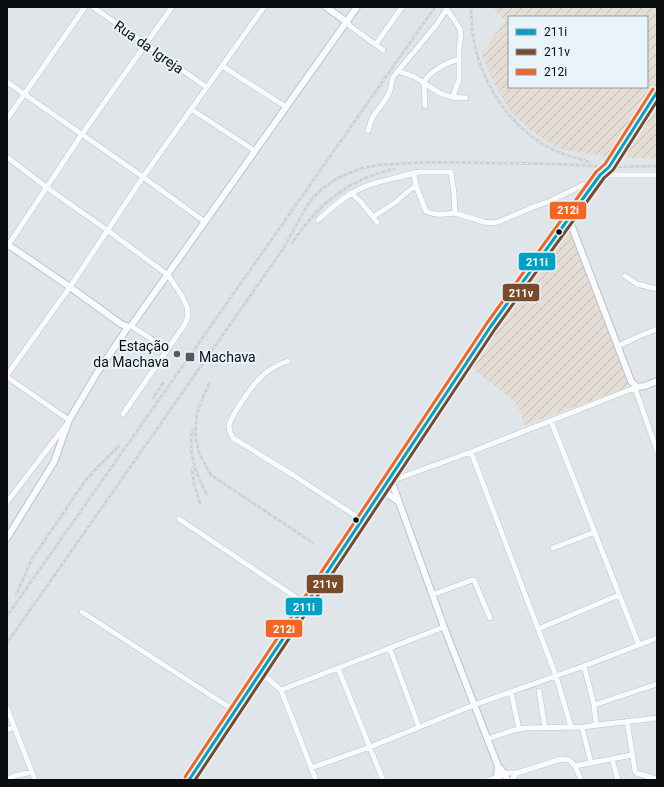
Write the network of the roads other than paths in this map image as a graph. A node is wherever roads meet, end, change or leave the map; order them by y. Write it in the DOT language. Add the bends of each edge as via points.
graph roads {
  1 [pos="85,7"];
  2 [pos="93,7"];
  3 [pos="172,7"];
  4 [pos="264,7"];
  5 [pos="326,7"];
  6 [pos="357,7"];
  7 [pos="402,7"];
  8 [pos="447,8"];
  9 [pos="347,22"];
  10 [pos="146,44"];
  11 [pos="376,44"];
  12 [pos="383,50"];
  13 [pos="459,60"];
  14 [pos="222,66"];
  15 [pos="398,71"];
  16 [pos="7,82"];
  17 [pos="424,83"];
  18 [pos="206,87"];
  19 [pos="657,92"];
  20 [pos="25,94"];
  21 [pos="454,98"];
  22 [pos="466,98"];
  23 [pos="425,106"];
  24 [pos="286,107"];
  25 [pos="191,108"];
  26 [pos="7,119"];
  27 [pos="368,131"];
  28 [pos="82,134"];
  29 [pos="255,151"];
  30 [pos="7,157"];
  31 [pos="414,173"];
  32 [pos="600,175"];
  33 [pos="657,175"];
  34 [pos="143,177"];
  35 [pos="594,183"];
  36 [pos="416,186"];
  37 [pos="46,187"];
  38 [pos="351,193"];
  39 [pos="454,213"];
  40 [pos="373,217"];
  41 [pos="569,219"];
  42 [pos="318,220"];
  43 [pos="205,222"];
  44 [pos="377,222"];
  45 [pos="107,230"];
  46 [pos="8,245"];
  47 [pos="168,275"];
  48 [pos="625,276"];
  49 [pos="70,287"];
  50 [pos="657,289"];
  51 [pos="129,326"];
  52 [pos="657,329"];
  53 [pos="618,346"];
  54 [pos="167,349"];
  55 [pos="288,361"];
  56 [pos="7,376"];
  57 [pos="657,381"];
  58 [pos="636,387"];
  59 [pos="123,414"];
  60 [pos="551,421"];
  61 [pos="68,422"];
  62 [pos="657,451"];
  63 [pos="471,452"];
  64 [pos="391,479"];
  65 [pos="382,490"];
  66 [pos="7,502"];
  67 [pos="399,502"];
  68 [pos="179,519"];
  69 [pos="362,520"];
  70 [pos="595,532"];
  71 [pos="7,538"];
  72 [pos="553,548"];
  73 [pos="432,595"];
  74 [pos="619,595"];
  75 [pos="306,604"];
  76 [pos="82,612"];
  77 [pos="490,618"];
  78 [pos="444,628"];
  79 [pos="538,629"];
  80 [pos="657,638"];
  81 [pos="639,645"];
  82 [pos="390,649"];
  83 [pos="584,666"];
  84 [pos="338,668"];
  85 [pos="260,672"];
  86 [pos="556,676"];
  87 [pos="657,684"];
  88 [pos="281,690"];
  89 [pos="539,691"];
  90 [pos="511,692"];
  91 [pos="474,705"];
  92 [pos="594,705"];
  93 [pos="7,708"];
  94 [pos="236,711"];
  95 [pos="657,718"];
  96 [pos="627,721"];
  97 [pos="596,724"];
  98 [pos="14,727"];
  99 [pos="571,727"];
  100 [pos="582,727"];
  101 [pos="419,728"];
  102 [pos="545,728"];
  103 [pos="519,729"];
  104 [pos="7,730"];
  105 [pos="487,739"];
  106 [pos="370,747"];
  107 [pos="632,755"];
  108 [pos="612,759"];
  109 [pos="591,763"];
  110 [pos="498,766"];
  111 [pos="575,766"];
  112 [pos="311,768"];
  113 [pos="32,772"];
  114 [pos="517,773"];
  115 [pos="506,777"];
  116 [pos="498,778"];
  117 [pos="657,778"];
  118 [pos="7,780"];
  119 [pos="35,780"];
  120 [pos="189,780"];
  121 [pos="316,780"];
  122 [pos="383,780"];
  123 [pos="490,780"];
  124 [pos="512,780"];
  125 [pos="581,780"];
  126 [pos="618,780"];
  1 -- 20 [label="street"];
  2 -- 10 [label="street, Rua da Igreja"];
  3 -- 10 [label="street"];
  4 -- 14 [label="street"];
  5 -- 9 [label="street"];
  6 -- 9 [label="street"];
  7 -- 11 [label="street"];
  8 -- 13 [label="street" via="460,29"];
  8 -- 15 [label="street"];
  9 -- 11 [label="street"];
  9 -- 24 [label="street"];
  10 -- 18 [label="street, Rua da Igreja"];
  10 -- 28 [label="street"];
  11 -- 12 [label="street"];
  13 -- 17 [label="street" via="447,62 427,76"];
  13 -- 21 [label="street" via="459,80"];
  14 -- 18 [label="street"];
  14 -- 24 [label="street"];
  15 -- 17 [label="street"];
  15 -- 27 [label="street" via="393,77 390,91 372,118"];
  16 -- 20 [label="street"];
  17 -- 21 [label="street" via="439,94"];
  17 -- 23 [label="street"];
  18 -- 25 [label="street"];
  19 -- 32 [label="main road" via="609,167"];
  20 -- 26 [label="street"];
  20 -- 28 [label="street"];
  21 -- 22 [label="street"];
  24 -- 29 [label="street"];
  25 -- 29 [label="street"];
  25 -- 34 [label="street"];
  28 -- 34 [label="street"];
  28 -- 37 [label="street"];
  29 -- 43 [label="street"];
  30 -- 37 [label="street"];
  31 -- 36 [label="street"];
  31 -- 38 [label="street" via="379,182"];
  31 -- 39 [label="street" via="451,172"];
  32 -- 33 [label="street"];
  32 -- 35 [label="main road"];
  34 -- 43 [label="street"];
  34 -- 45 [label="street"];
  35 -- 39 [label="street" via="583,185 498,222 484,222"];
  35 -- 41 [label="main road"];
  36 -- 39 [label="street" via="426,211"];
  36 -- 40 [label="street"];
  37 -- 45 [label="street"];
  37 -- 46 [label="street"];
  38 -- 40 [label="street"];
  38 -- 42 [label="street"];
  40 -- 44 [label="street"];
  41 -- 53 [label="street"];
  41 -- 64 [label="main road" via="491,326"];
  43 -- 47 [label="street"];
  45 -- 47 [label="street"];
  45 -- 49 [label="street"];
  46 -- 49 [label="street"];
  47 -- 51 [label="street"];
  47 -- 54 [label="street" via="182,296 188,316"];
  48 -- 50 [label="street" via="637,284"];
  49 -- 51 [label="street" via="121,324"];
  49 -- 56 [label="street"];
  51 -- 54 [label="street"];
  51 -- 61 [label="street" via="97,372"];
  52 -- 53 [label="street"];
  53 -- 58 [label="street" via="631,381"];
  54 -- 59 [label="street"];
  55 -- 69 [label="street" via="271,368 258,379 231,418 230,432 233,438"];
  56 -- 61 [label="street"];
  57 -- 58 [label="street"];
  58 -- 60 [label="street"];
  58 -- 62 [label="street"];
  60 -- 63 [label="street"];
  60 -- 70 [label="street"];
  61 -- 66 [label="street"];
  61 -- 71 [label="street" via="54,462"];
  63 -- 64 [label="street"];
  63 -- 79 [label="street"];
  64 -- 65 [label="main road"];
  64 -- 67 [label="street"];
  65 -- 67 [label="street"];
  65 -- 69 [label="main road"];
  67 -- 73 [label="street"];
  68 -- 75 [label="street"];
  69 -- 75 [label="main road"];
  70 -- 72 [label="street"];
  70 -- 74 [label="street"];
  73 -- 77 [label="street" via="474,580"];
  73 -- 78 [label="street"];
  74 -- 79 [label="street"];
  74 -- 81 [label="street"];
  75 -- 85 [label="main road"];
  76 -- 94 [label="street"];
  78 -- 82 [label="street"];
  78 -- 91 [label="street"];
  79 -- 86 [label="street"];
  80 -- 81 [label="street"];
  81 -- 83 [label="street"];
  82 -- 84 [label="street"];
  82 -- 101 [label="street"];
  83 -- 86 [label="street"];
  83 -- 92 [label="street"];
  84 -- 88 [label="street"];
  84 -- 106 [label="street"];
  85 -- 88 [label="street"];
  85 -- 94 [label="main road"];
  86 -- 90 [label="street"];
  86 -- 99 [label="street"];
  87 -- 92 [label="street"];
  88 -- 112 [label="street"];
  89 -- 102 [label="street"];
  90 -- 91 [label="street"];
  90 -- 103 [label="street"];
  91 -- 101 [label="street"];
  91 -- 105 [label="street"];
  92 -- 97 [label="street"];
  93 -- 98 [label="street"];
  94 -- 120 [label="main road"];
  95 -- 96 [label="street"];
  96 -- 97 [label="street"];
  96 -- 107 [label="street"];
  97 -- 100 [label="street"];
  98 -- 104 [label="street"];
  98 -- 113 [label="street"];
  99 -- 100 [label="street"];
  99 -- 102 [label="street"];
  100 -- 109 [label="street"];
  101 -- 106 [label="street"];
  102 -- 103 [label="street"];
  103 -- 105 [label="street"];
  105 -- 110 [label="street"];
  106 -- 112 [label="street"];
  106 -- 122 [label="street"];
  107 -- 108 [label="street"];
  107 -- 117 [label="street" via="636,773"];
  108 -- 109 [label="street"];
  108 -- 126 [label="street"];
  109 -- 111 [label="street"];
  110 -- 115 [label="street"];
  110 -- 116 [label="street"];
  111 -- 114 [label="street" via="569,760 561,759"];
  111 -- 125 [label="street"];
  112 -- 121 [label="street"];
  113 -- 118 [label="street"];
  113 -- 119 [label="street"];
  114 -- 115 [label="street" via="508,773"];
  114 -- 124 [label="street"];
  115 -- 116 [label="street"];
  116 -- 123 [label="street"];
}
